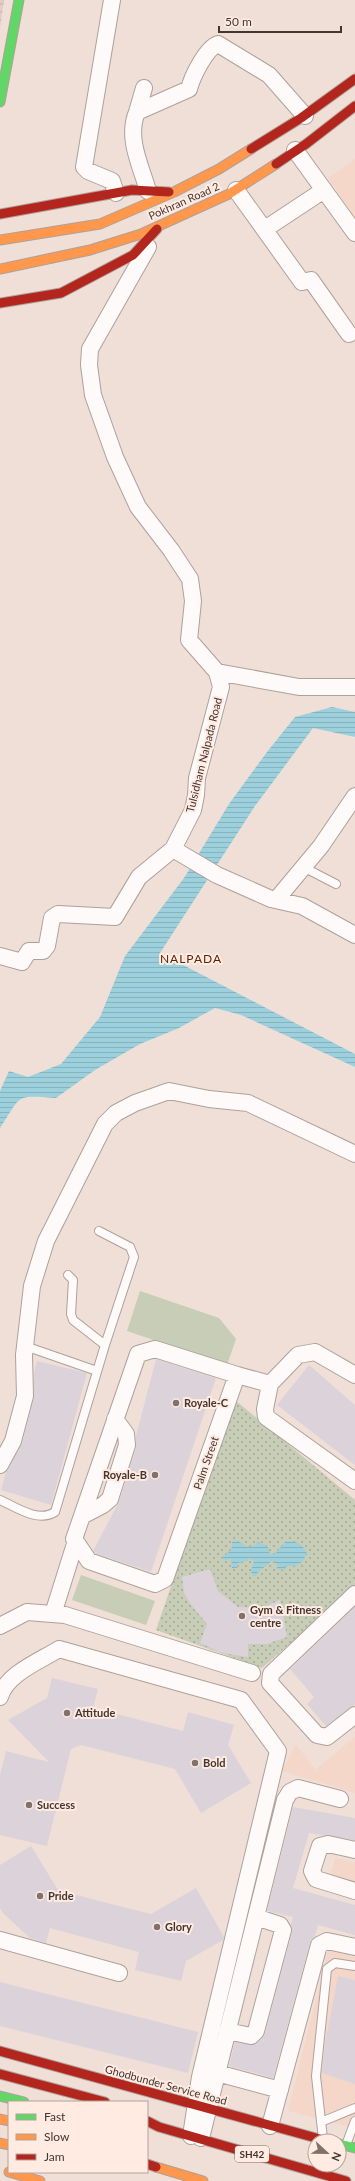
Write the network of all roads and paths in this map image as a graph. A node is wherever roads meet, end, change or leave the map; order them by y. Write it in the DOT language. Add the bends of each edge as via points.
graph roads {
  1 [pos="19,0"];
  2 [pos="112,0"];
  3 [pos="355,79"];
  4 [pos="144,88"];
  5 [pos="0,102"];
  6 [pos="355,106"];
  7 [pos="137,112"];
  8 [pos="305,116"];
  9 [pos="295,150"];
  10 [pos="236,190"];
  11 [pos="324,190"];
  12 [pos="148,191"];
  13 [pos="174,192"];
  14 [pos="116,193"];
  15 [pos="0,214"];
  16 [pos="160,225"];
  17 [pos="265,229"];
  18 [pos="355,233"];
  19 [pos="0,240"];
  20 [pos="0,269"];
  21 [pos="0,303"];
  22 [pos="349,334"];
  23 [pos="217,672"];
  24 [pos="355,686"];
  25 [pos="355,796"];
  26 [pos="173,849"];
  27 [pos="304,867"];
  28 [pos="336,884"];
  29 [pos="276,900"];
  30 [pos="355,935"];
  31 [pos="0,956"];
  32 [pos="355,1154"];
  33 [pos="99,1231"];
  34 [pos="68,1275"];
  35 [pos="105,1345"];
  36 [pos="25,1346"];
  37 [pos="97,1371"];
  38 [pos="236,1375"];
  39 [pos="355,1375"];
  40 [pos="270,1384"];
  41 [pos="0,1465"];
  42 [pos="355,1481"];
  43 [pos="0,1500"];
  44 [pos="74,1543"];
  45 [pos="355,1594"];
  46 [pos="59,1614"];
  47 [pos="0,1626"];
  48 [pos="252,1673"];
  49 [pos="0,1697"];
  50 [pos="355,1715"];
  51 [pos="340,1799"];
  52 [pos="355,1850"];
  53 [pos="355,1891"];
  54 [pos="256,1917"];
  55 [pos="0,1940"];
  56 [pos="355,1947"];
  57 [pos="355,1966"];
  58 [pos="118,1973"];
  59 [pos="227,2031"];
  60 [pos="0,2051"];
  61 [pos="217,2073"];
  62 [pos="0,2074"];
  63 [pos="280,2090"];
  64 [pos="0,2096"];
  65 [pos="20,2101"];
  66 [pos="101,2101"];
  67 [pos="202,2107"];
  68 [pos="355,2108"];
  69 [pos="355,2121"];
  70 [pos="148,2122"];
  71 [pos="321,2122"];
  72 [pos="148,2126"];
  73 [pos="270,2126"];
  74 [pos="159,2127"];
  75 [pos="323,2133"];
  76 [pos="307,2135"];
  77 [pos="196,2137"];
  78 [pos="347,2146"];
  79 [pos="152,2167"];
  80 [pos="12,2173"];
  81 [pos="40,2181"];
  82 [pos="203,2181"];
  83 [pos="346,2181"];
  1 -- 5 [label="main road"];
  2 -- 14 [label="street" via="84,167 112,180"];
  3 -- 8 [label="main road, Pokhran Road 2"];
  4 -- 7 [label="street"];
  6 -- 9 [label="main road, Pokhran Road 2"];
  7 -- 8 [label="street" via="189,89 191,80 212,46 218,44 269,75"];
  7 -- 12 [label="street" via="132,136"];
  8 -- 13 [label="main road, Pokhran Road 2" via="219,169"];
  9 -- 10 [label="main road, Pokhran Road 2"];
  9 -- 11 [label="street"];
  10 -- 16 [label="main road, Pokhran Road 2"];
  10 -- 17 [label="street"];
  11 -- 17 [label="street"];
  11 -- 18 [label="street"];
  12 -- 13 [label="main road"];
  12 -- 14 [label="main road"];
  13 -- 19 [label="main road, Pokhran Road 2" via="100,224"];
  14 -- 15 [label="main road"];
  16 -- 20 [label="main road, Pokhran Road 2" via="141,234 90,250"];
  16 -- 21 [label="main road" via="133,255 79,284 60,293"];
  16 -- 23 [label="street" via="90,349 92,395 115,457 138,507 190,579 193,601 189,640"];
  17 -- 22 [label="street" via="302,282 311,280"];
  23 -- 24 [label="street" via="299,687"];
  23 -- 26 [label="street, Tulsidham Nalpada Road" via="221,687 196,778 193,810"];
  25 -- 27 [label="street"];
  26 -- 29 [label="street" via="217,875"];
  26 -- 31 [label="street" via="139,877 115,917 58,914 52,918 47,946 43,951 30,951 22,962"];
  27 -- 28 [label="lane"];
  27 -- 29 [label="street"];
  29 -- 30 [label="street" via="302,906"];
  32 -- 36 [label="street" via="248,1103 169,1091 116,1113 105,1124 46,1241 32,1286"];
  33 -- 35 [label="lane" via="130,1247 134,1257"];
  34 -- 35 [label="lane" via="73,1280 70,1314 73,1320"];
  35 -- 37 [label="lane"];
  36 -- 37 [label="lane"];
  36 -- 41 [label="street" via="25,1396 13,1441"];
  37 -- 43 [label="lane" via="55,1512 48,1516 38,1516"];
  38 -- 40 [label="street"];
  38 -- 44 [label="street" via="155,1349 138,1354"];
  38 -- 44 [label="street, Palm Street" via="165,1579 155,1584 89,1561"];
  39 -- 40 [label="street" via="315,1352 298,1355"];
  40 -- 42 [label="street" via="266,1417"];
  44 -- 46 [label="street"];
  45 -- 50 [label="street" via="271,1674 270,1683 317,1735 327,1737"];
  46 -- 47 [label="street" via="27,1612"];
  46 -- 48 [label="street"];
  49 -- 67 [label="street" via="2,1690 17,1675 59,1649 241,1700 278,1751 201,2072"];
  51 -- 54 [label="street" via="298,1788 290,1792 285,1800"];
  52 -- 53 [label="street" via="328,1844 320,1846 312,1871 316,1879"];
  54 -- 59 [label="street"];
  54 -- 59 [label="street" via="280,1924 283,1930 256,2031 251,2036"];
  55 -- 58 [label="street"];
  56 -- 63 [label="street" via="326,1941 319,1945"];
  57 -- 71 [label="lane" via="335,1963 327,1969 316,2076"];
  59 -- 61 [label="street"];
  60 -- 67 [label="main road, Ghodbunder Service Road"];
  61 -- 63 [label="street"];
  61 -- 67 [label="street"];
  62 -- 66 [label="main road"];
  63 -- 73 [label="street"];
  64 -- 65 [label="main road"];
  67 -- 73 [label="main road, Ghodbunder Service Road"];
  67 -- 77 [label="street"];
  68 -- 71 [label="lane"];
  69 -- 78 [label="lane"];
  70 -- 74 [label="main road, SH42"];
  71 -- 75 [label="lane"];
  72 -- 74 [label="main road"];
  73 -- 76 [label="main road, Ghodbunder Service Road"];
  74 -- 77 [label="main road, SH42"];
  77 -- 83 [label="main road, SH42"];
  79 -- 82 [label="main road"];
  80 -- 81 [label="main road"];
}
